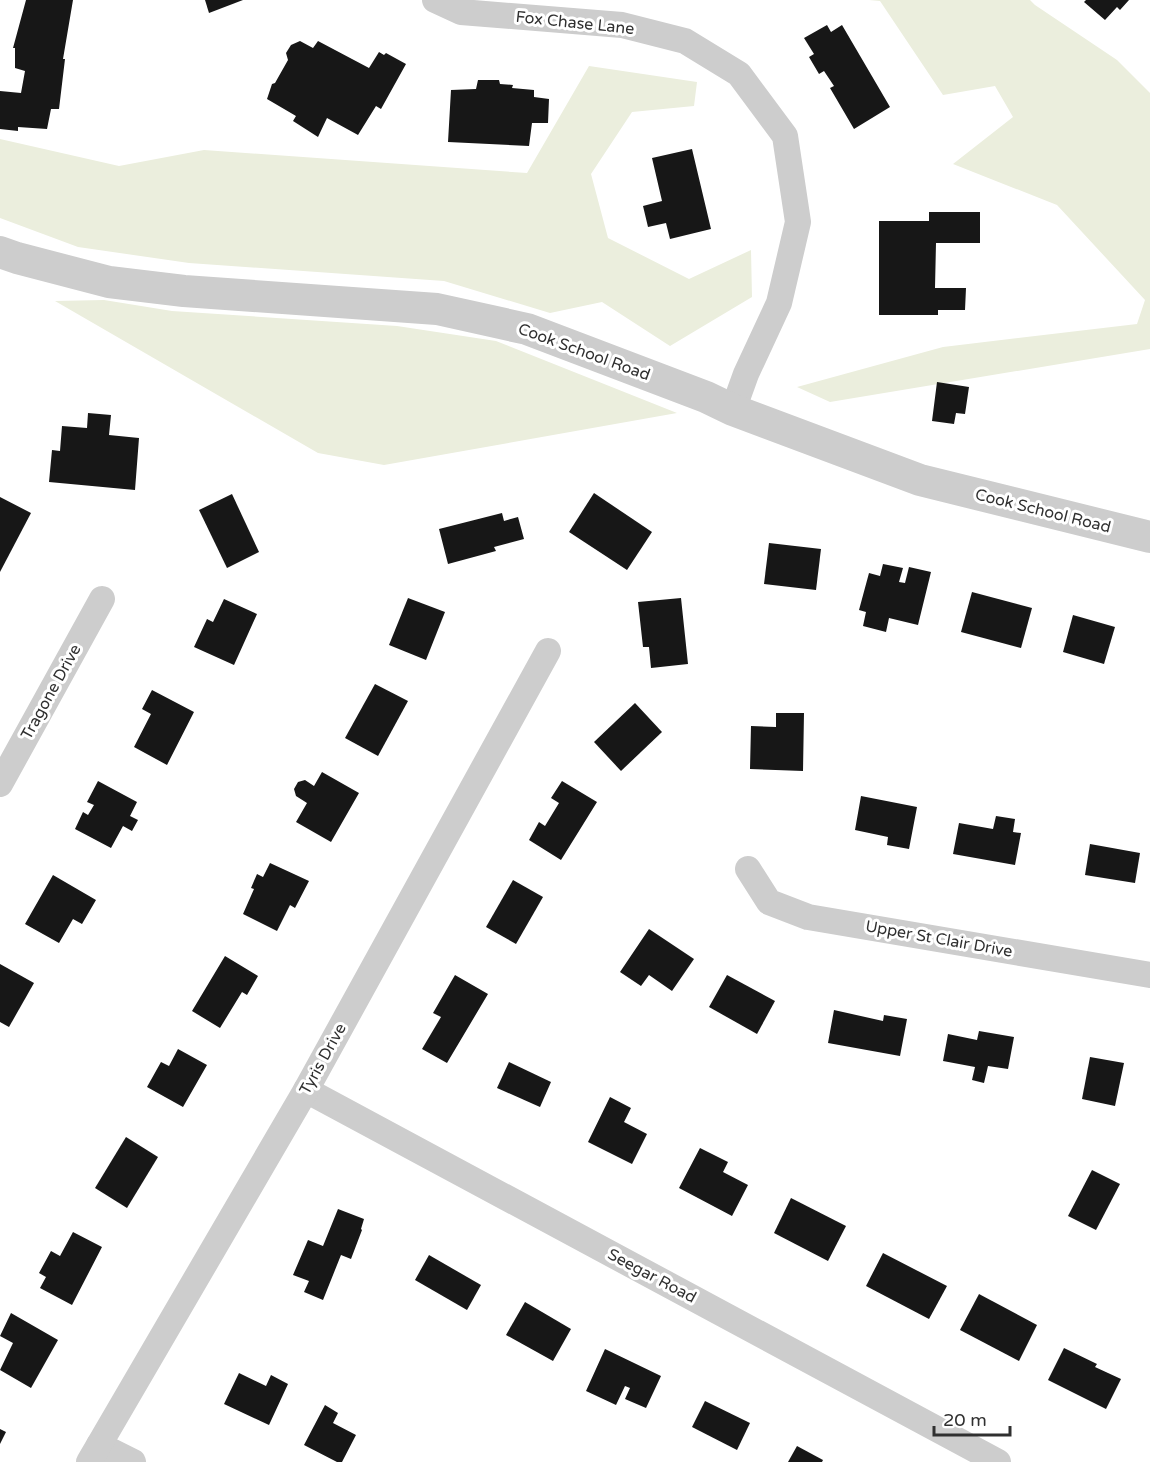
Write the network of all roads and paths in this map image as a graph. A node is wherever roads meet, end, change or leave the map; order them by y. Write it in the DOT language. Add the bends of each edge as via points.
graph roads {
  1 [pos="435,0"];
  2 [pos="0,252"];
  3 [pos="733,410"];
  4 [pos="1150,537"];
  5 [pos="102,599"];
  6 [pos="548,651"];
  7 [pos="0,784"];
  8 [pos="748,869"];
  9 [pos="1150,975"];
  10 [pos="306,1090"];
  11 [pos="94,1454"];
  12 [pos="133,1462"];
  13 [pos="998,1462"];
  1 -- 3 [label="street, Fox Chase Lane" via="460,12 622,25 685,41 738,74 785,136 798,222 779,303"];
  2 -- 3 [label="street, Cook School Road" via="109,282 437,309 527,329"];
  3 -- 4 [label="street, Cook School Road" via="920,480"];
  5 -- 7 [label="street, Tragone Drive"];
  6 -- 10 [label="street, Tyris Drive"];
  8 -- 9 [label="street, Upper St Clair Drive" via="769,902 808,917"];
  10 -- 11 [label="street, Tyris Drive"];
  10 -- 13 [label="street, Seegar Road"];
  11 -- 12 [label="street"];
}
